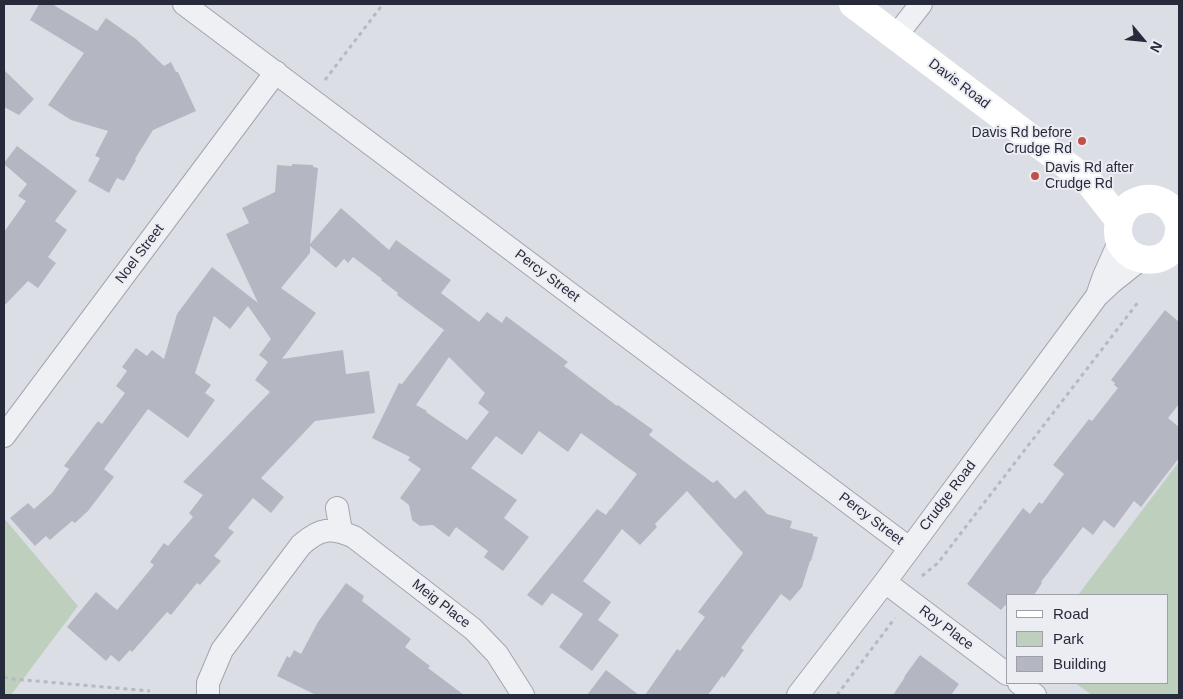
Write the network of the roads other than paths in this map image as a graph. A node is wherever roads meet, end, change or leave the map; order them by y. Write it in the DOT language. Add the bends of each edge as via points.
graph roads {
  1 [pos="184,4"];
  2 [pos="853,4"];
  3 [pos="921,4"];
  4 [pos="896,36"];
  5 [pos="276,72"];
  6 [pos="1089,182"];
  7 [pos="1141,199"];
  8 [pos="1179,224"];
  9 [pos="1119,230"];
  10 [pos="1179,230"];
  11 [pos="1162,260"];
  12 [pos="1097,296"];
  13 [pos="4,436"];
  14 [pos="337,508"];
  15 [pos="341,531"];
  16 [pos="909,548"];
  17 [pos="885,582"];
  18 [pos="1006,673"];
  19 [pos="1020,684"];
  20 [pos="208,695"];
  21 [pos="522,695"];
  22 [pos="798,695"];
  23 [pos="1035,695"];
  1 -- 5 [label="street, Percy Street"];
  2 -- 4 [label="street, Davis Road"];
  3 -- 4 [label="street"];
  4 -- 6 [label="street, Davis Road"];
  5 -- 13 [label="street, Noel Street"];
  5 -- 16 [label="street, Percy Street"];
  6 -- 7 [label="street, Davis Road"];
  6 -- 9 [label="street, Davis Road"];
  7 -- 8 [label="street, Davis Road" via="1162,201 1174,211"];
  7 -- 9 [label="street" via="1124,211"];
  9 -- 11 [label="street, Davis Road" via="1124,249 1132,256"];
  9 -- 12 [label="street, Crudge Road"];
  10 -- 11 [label="street" via="1175,245"];
  11 -- 12 [label="street, Crudge Road" via="1112,282"];
  12 -- 16 [label="street, Crudge Road"];
  14 -- 15 [label="street"];
  15 -- 20 [label="street" via="327,530 312,535 301,545 222,650 208,683"];
  15 -- 21 [label="street, Meig Place" via="354,537 473,628 497,654"];
  16 -- 17 [label="street, Crudge Road"];
  17 -- 18 [label="street, Roy Place"];
  17 -- 22 [label="street, Crudge Road"];
  19 -- 23 [label="street"];
}
